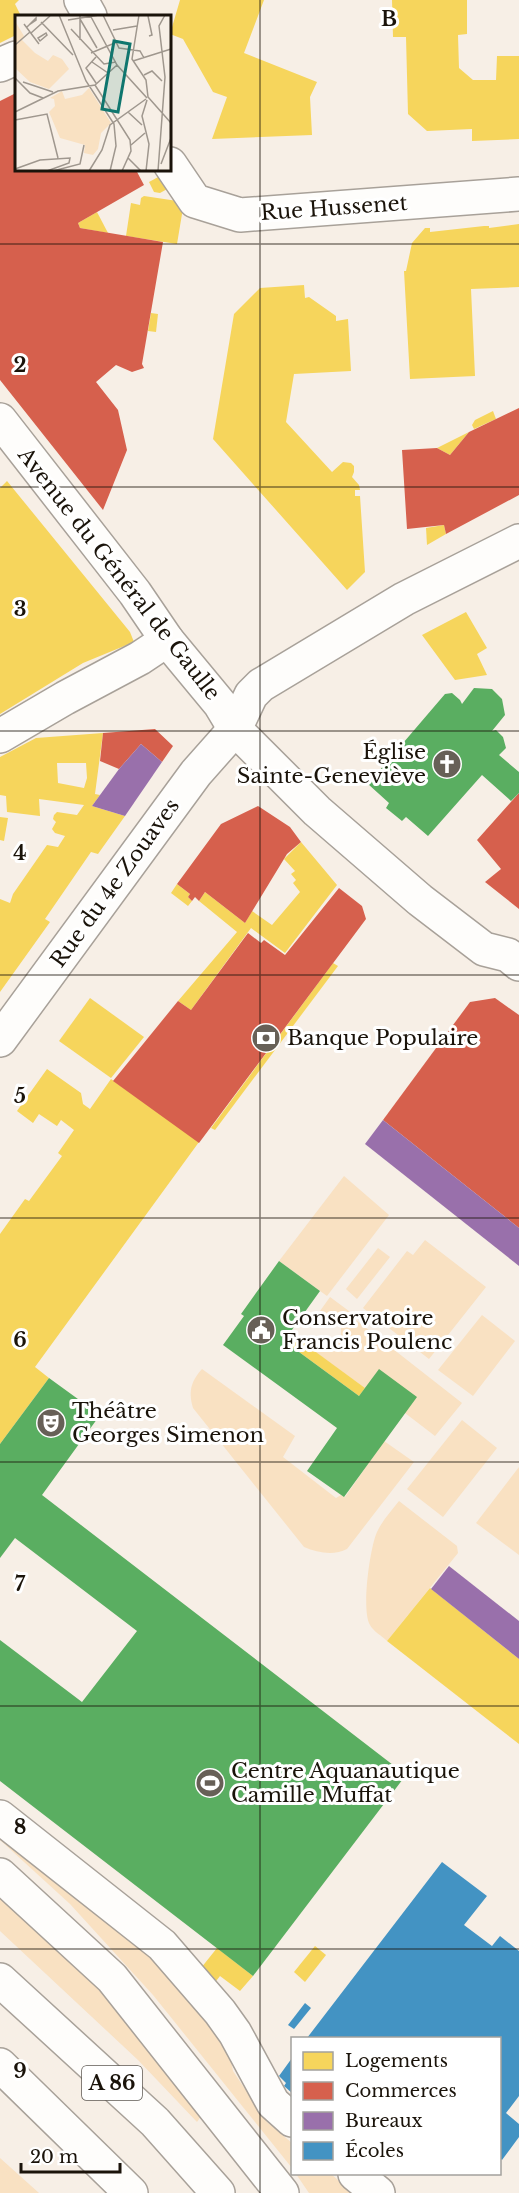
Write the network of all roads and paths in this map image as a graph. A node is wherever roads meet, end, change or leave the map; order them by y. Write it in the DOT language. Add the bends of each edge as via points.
graph roads {
  1 [pos="81,0"];
  2 [pos="89,15"];
  3 [pos="15,58"];
  4 [pos="0,65"];
  5 [pos="171,165"];
  6 [pos="519,194"];
  7 [pos="0,420"];
  8 [pos="519,541"];
  9 [pos="167,640"];
  10 [pos="235,729"];
  11 [pos="0,736"];
  12 [pos="519,964"];
  13 [pos="0,1040"];
  14 [pos="0,1817"];
  15 [pos="0,1875"];
  16 [pos="0,1980"];
  17 [pos="0,2065"];
  18 [pos="291,2119"];
  19 [pos="356,2175"];
  20 [pos="131,2193"];
  21 [pos="218,2193"];
  22 [pos="282,2193"];
  23 [pos="378,2193"];
  1 -- 2 [label="main road"];
  3 -- 4 [label="main road"];
  5 -- 6 [label="main road, Rue Hussenet" via="195,201 240,215"];
  7 -- 9 [label="main road, Avenue du Général de Gaulle"];
  8 -- 10 [label="main road, Rue du 4e Zouaves" via="404,599 261,685 251,694"];
  9 -- 10 [label="main road, Avenue du Général de Gaulle" via="220,704"];
  9 -- 11 [label="main road"];
  10 -- 12 [label="main road, Avenue du Général de Gaulle" via="317,811 411,893 484,950 508,955"];
  10 -- 13 [label="main road, Rue du 4e Zouaves" via="196,773"];
  14 -- 18 [label="main road" via="162,1945 220,2012 273,2103"];
  15 -- 22 [label="main road" via="112,1978"];
  16 -- 21 [label="main road, A 86" via="155,2122"];
  17 -- 20 [label="main road"];
  19 -- 23 [label="main road"];
}
